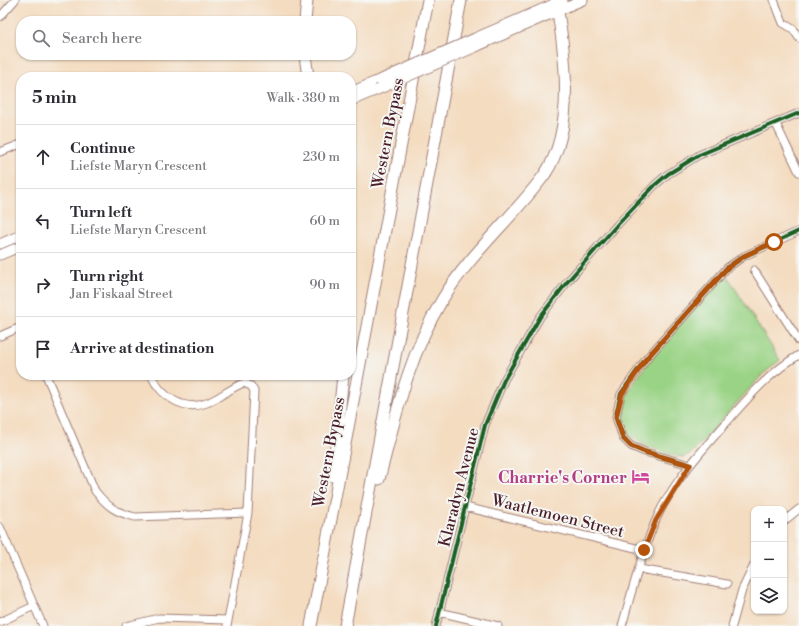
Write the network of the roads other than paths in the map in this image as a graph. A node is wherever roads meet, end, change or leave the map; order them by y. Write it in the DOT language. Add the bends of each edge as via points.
graph roads {
  1 [pos="15,0"];
  2 [pos="307,0"];
  3 [pos="428,0"];
  4 [pos="461,0"];
  5 [pos="583,0"];
  6 [pos="774,0"];
  7 [pos="558,4"];
  8 [pos="305,16"];
  9 [pos="0,18"];
  10 [pos="799,38"];
  11 [pos="477,42"];
  12 [pos="306,60"];
  13 [pos="307,72"];
  14 [pos="356,90"];
  15 [pos="356,99"];
  16 [pos="799,113"];
  17 [pos="776,124"];
  18 [pos="16,146"];
  19 [pos="0,152"];
  20 [pos="799,172"];
  21 [pos="799,231"];
  22 [pos="16,237"];
  23 [pos="0,244"];
  24 [pos="16,248"];
  25 [pos="0,256"];
  26 [pos="754,270"];
  27 [pos="16,329"];
  28 [pos="0,336"];
  29 [pos="799,341"];
  30 [pos="799,354"];
  31 [pos="48,380"];
  32 [pos="153,380"];
  33 [pos="342,380"];
  34 [pos="690,465"];
  35 [pos="465,507"];
  36 [pos="799,509"];
  37 [pos="248,513"];
  38 [pos="787,519"];
  39 [pos="331,523"];
  40 [pos="0,527"];
  41 [pos="644,550"];
  42 [pos="357,562"];
  43 [pos="638,569"];
  44 [pos="751,571"];
  45 [pos="727,584"];
  46 [pos="34,606"];
  47 [pos="439,612"];
  48 [pos="0,622"];
  49 [pos="227,623"];
  50 [pos="43,626"];
  51 [pos="126,626"];
  52 [pos="312,626"];
  53 [pos="345,626"];
  54 [pos="436,626"];
  55 [pos="498,626"];
  56 [pos="622,626"];
  57 [pos="732,626"];
  1 -- 9 [label="street"];
  2 -- 8 [label="highway"];
  3 -- 39 [label="highway, Western Bypass"];
  4 -- 42 [label="highway"];
  5 -- 7 [label="main road"];
  6 -- 10 [label="street" via="783,23 793,29"];
  7 -- 11 [label="main road"];
  7 -- 42 [label="highway" via="564,58 565,109 562,132 555,154 537,184 443,299 428,326 412,359"];
  11 -- 14 [label="main road, bridge"];
  11 -- 15 [label="main road, bridge"];
  12 -- 13 [label="highway"];
  16 -- 17 [label="street, Klaradyn Avenue"];
  17 -- 20 [label="street"];
  17 -- 35 [label="street, Klaradyn Avenue" via="700,155 677,168 655,185 568,281 540,318 501,387 485,425"];
  18 -- 19 [label="street"];
  21 -- 34 [label="street" via="751,252 727,268 646,359 622,394 616,417 623,438 631,446 645,452"];
  22 -- 23 [label="main road"];
  24 -- 25 [label="main road"];
  26 -- 29 [label="street"];
  27 -- 28 [label="street"];
  30 -- 34 [label="street" via="765,381"];
  31 -- 37 [label="street" via="95,491 117,512 135,517"];
  32 -- 37 [label="street" via="164,395 193,405 208,402 244,383 253,388 255,398"];
  33 -- 39 [label="highway" via="333,472"];
  34 -- 41 [label="street" via="656,520"];
  35 -- 41 [label="street, Waatlemoen Street"];
  35 -- 47 [label="street, Klaradyn Avenue"];
  36 -- 38 [label="street"];
  37 -- 49 [label="street"];
  39 -- 52 [label="highway, Western Bypass"];
  40 -- 46 [label="street"];
  41 -- 43 [label="street"];
  42 -- 53 [label="highway"];
  43 -- 45 [label="street"];
  43 -- 56 [label="street"];
  44 -- 57 [label="street" via="742,590"];
  46 -- 48 [label="street"];
  46 -- 50 [label="street"];
  47 -- 54 [label="street, Klaradyn Avenue"];
  47 -- 55 [label="street"];
  49 -- 51 [label="street" via="159,618"];
}
